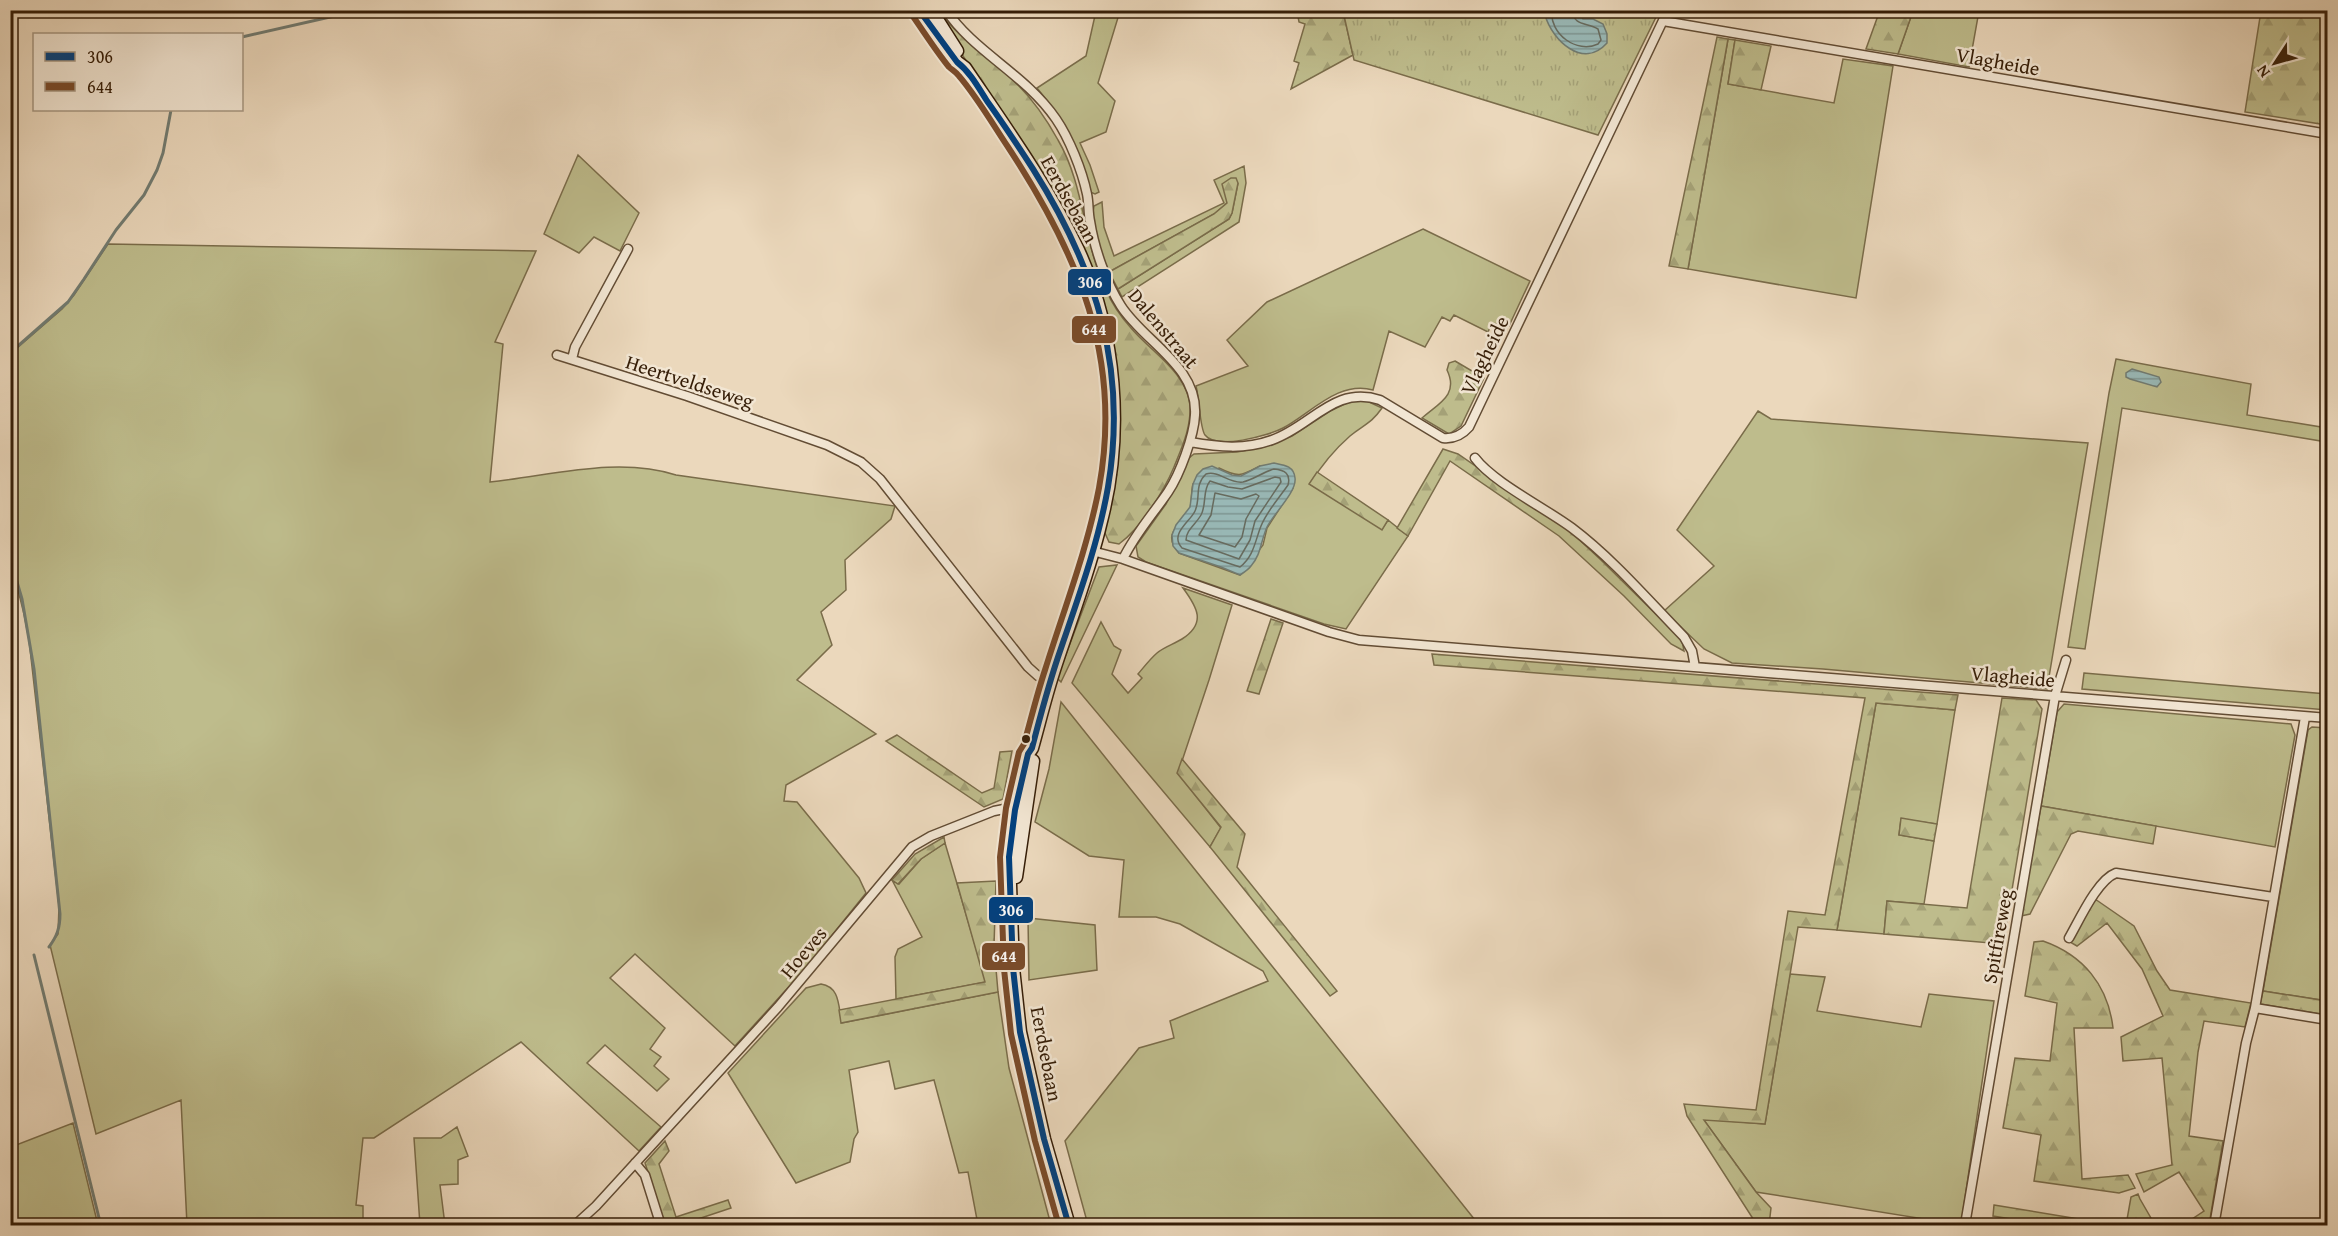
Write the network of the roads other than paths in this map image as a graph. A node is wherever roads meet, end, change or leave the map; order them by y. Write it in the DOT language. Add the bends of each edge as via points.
graph roads {
  1 [pos="919,10"];
  2 [pos="931,10"];
  3 [pos="946,10"];
  4 [pos="1668,10"];
  5 [pos="1663,21"];
  6 [pos="964,68"];
  7 [pos="2328,134"];
  8 [pos="628,249"];
  9 [pos="557,355"];
  10 [pos="572,359"];
  11 [pos="1190,442"];
  12 [pos="1474,458"];
  13 [pos="1092,551"];
  14 [pos="1123,559"];
  15 [pos="2066,660"];
  16 [pos="1695,667"];
  17 [pos="1050,681"];
  18 [pos="2055,696"];
  19 [pos="2305,717"];
  20 [pos="2328,718"];
  21 [pos="1019,811"];
  22 [pos="2273,897"];
  23 [pos="2069,939"];
  24 [pos="2255,1008"];
  25 [pos="2328,1020"];
  26 [pos="635,1163"];
  27 [pos="1966,1219"];
  28 [pos="574,1226"];
  29 [pos="661,1226"];
  30 [pos="1070,1226"];
  31 [pos="2214,1226"];
  1 -- 6 [label="main road, Eerdsebaan"];
  2 -- 6 [label="main road, Eerdsebaan"];
  3 -- 11 [label="street, Dalenstraat" via="962,30 1033,90 1056,119 1087,193 1095,248 1113,292 1131,320 1182,371 1192,390 1195,416"];
  4 -- 5 [label="street, Vlagheide"];
  5 -- 7 [label="street, Vlagheide"];
  5 -- 11 [label="street, Vlagheide" via="1466,430 1454,438 1443,438 1380,400 1353,396 1272,440 1236,447"];
  6 -- 13 [label="main road, Eerdsebaan" via="1058,212 1078,251 1100,313 1112,379 1114,435 1108,489"];
  8 -- 10 [label="street"];
  9 -- 10 [label="street, Heertveldseweg"];
  10 -- 17 [label="street, Heertveldseweg" via="807,438 855,458 879,480 1029,667"];
  11 -- 14 [label="street, Dalenstraat" via="1170,489"];
  12 -- 16 [label="street" via="1607,557 1684,637"];
  13 -- 14 [label="street, Vlagheide"];
  13 -- 17 [label="main road, Eerdsebaan"];
  14 -- 16 [label="street, Vlagheide" via="1359,640"];
  15 -- 18 [label="street, Spitfireweg"];
  16 -- 18 [label="street, Vlagheide"];
  17 -- 21 [label="main road, Eerdsebaan"];
  18 -- 19 [label="street, Vlagheide"];
  18 -- 27 [label="street, Spitfireweg"];
  19 -- 20 [label="street, Vlagheide"];
  19 -- 22 [label="street"];
  21 -- 26 [label="street, Hoeves" via="994,811 912,847 778,1007"];
  21 -- 30 [label="main road, Eerdsebaan" via="1016,880 1012,885 1013,968 1020,1032 1044,1140"];
  22 -- 23 [label="street" via="2116,873 2101,884"];
  22 -- 24 [label="street"];
  24 -- 25 [label="street"];
  24 -- 31 [label="street"];
  26 -- 28 [label="street, Hoeves"];
  26 -- 29 [label="street" via="645,1175"];
}
